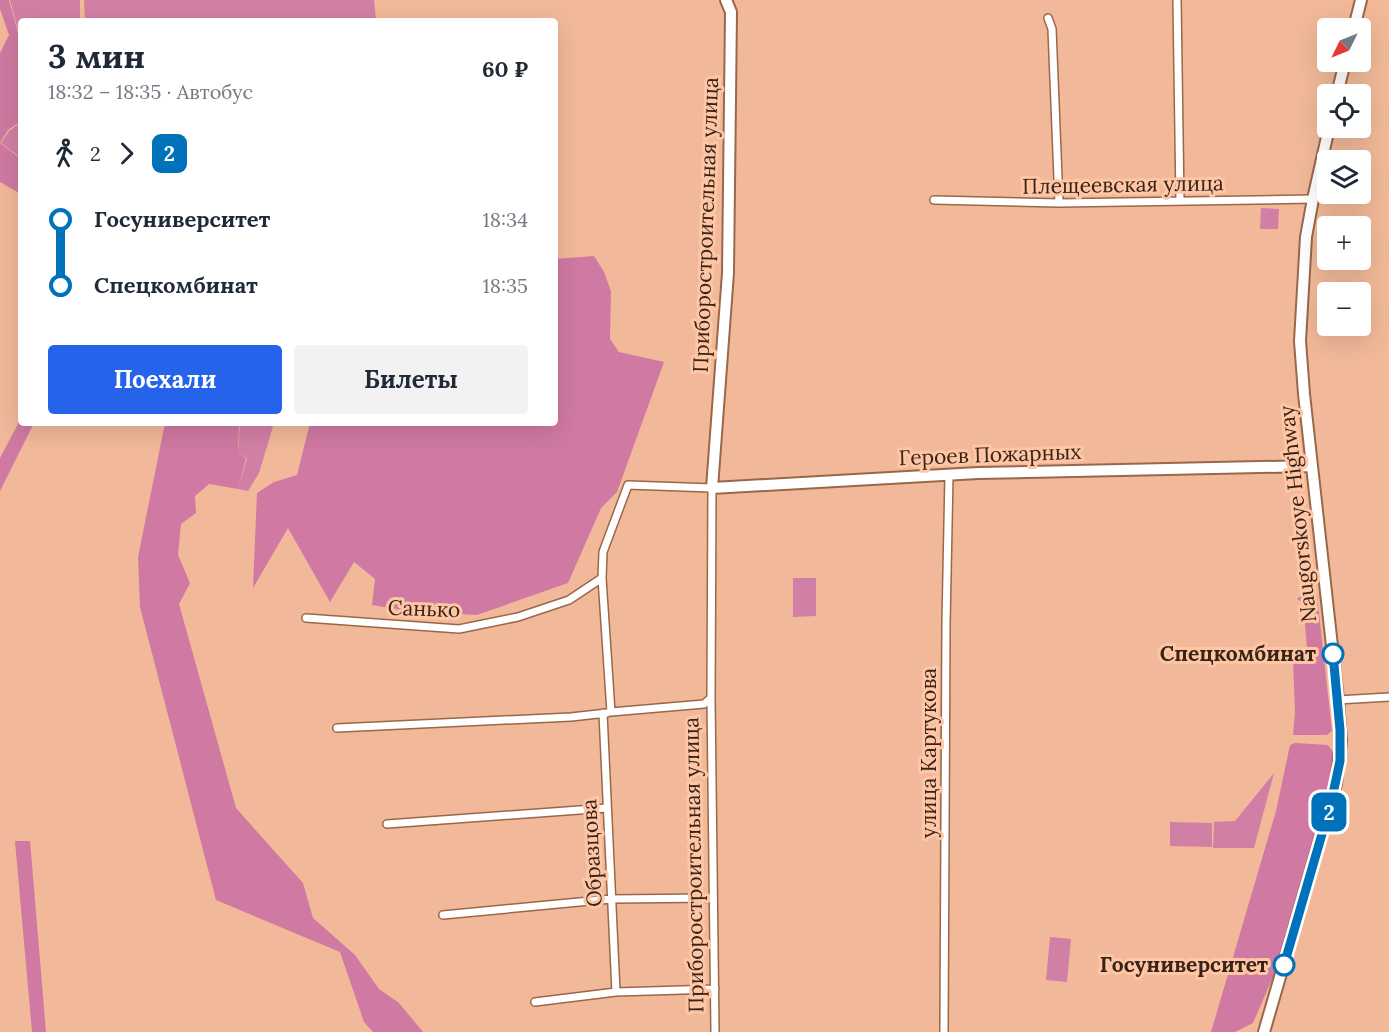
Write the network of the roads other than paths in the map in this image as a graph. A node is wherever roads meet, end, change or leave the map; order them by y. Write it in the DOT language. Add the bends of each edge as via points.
graph roads {
  1 [pos="726,0"];
  2 [pos="1177,0"];
  3 [pos="1360,0"];
  4 [pos="1048,18"];
  5 [pos="1356,18"];
  6 [pos="1327,138"];
  7 [pos="1313,199"];
  8 [pos="934,200"];
  9 [pos="1180,201"];
  10 [pos="1059,203"];
  11 [pos="1312,466"];
  12 [pos="950,475"];
  13 [pos="712,488"];
  14 [pos="602,578"];
  15 [pos="306,618"];
  16 [pos="1389,697"];
  17 [pos="711,698"];
  18 [pos="1338,700"];
  19 [pos="607,713"];
  20 [pos="337,728"];
  21 [pos="607,808"];
  22 [pos="387,824"];
  23 [pos="713,898"];
  24 [pos="611,899"];
  25 [pos="443,915"];
  26 [pos="715,989"];
  27 [pos="616,992"];
  28 [pos="535,1002"];
  29 [pos="715,1032"];
  30 [pos="944,1032"];
  31 [pos="1264,1032"];
  1 -- 13 [label="main road, Приборостроительная улица" via="731,12 728,259"];
  2 -- 9 [label="street"];
  3 -- 5 [label="main road"];
  4 -- 10 [label="street" via="1052,29"];
  6 -- 7 [label="main road, Naugorskoye Highway"];
  7 -- 9 [label="street, Плещеевская улица"];
  7 -- 11 [label="main road, Naugorskoye Highway" via="1300,341"];
  8 -- 10 [label="street, Плещеевская улица"];
  9 -- 10 [label="street, Плещеевская улица"];
  11 -- 12 [label="main road, Героев Пожарных"];
  11 -- 18 [label="main road, Naugorskoye Highway"];
  12 -- 13 [label="main road, Героев Пожарных"];
  12 -- 30 [label="street, улица Картукова"];
  13 -- 14 [label="street" via="628,485 603,552"];
  13 -- 17 [label="street, Приборостроительная улица"];
  14 -- 15 [label="street, Санько" via="569,600 518,617 459,629"];
  14 -- 19 [label="street"];
  16 -- 18 [label="street"];
  17 -- 19 [label="street, Приборостроительная улица" via="704,704"];
  17 -- 23 [label="street, Приборостроительная улица"];
  18 -- 31 [label="main road, Naugorskoye Highway" via="1341,741 1336,784"];
  19 -- 20 [label="street"];
  19 -- 21 [label="street, Образцова"];
  21 -- 22 [label="street"];
  21 -- 24 [label="street, Образцова"];
  23 -- 24 [label="street"];
  23 -- 26 [label="street, Приборостроительная улица"];
  24 -- 25 [label="street"];
  24 -- 27 [label="street, Образцова"];
  26 -- 27 [label="street"];
  26 -- 29 [label="street, Приборостроительная улица"];
  27 -- 28 [label="street"];
}
